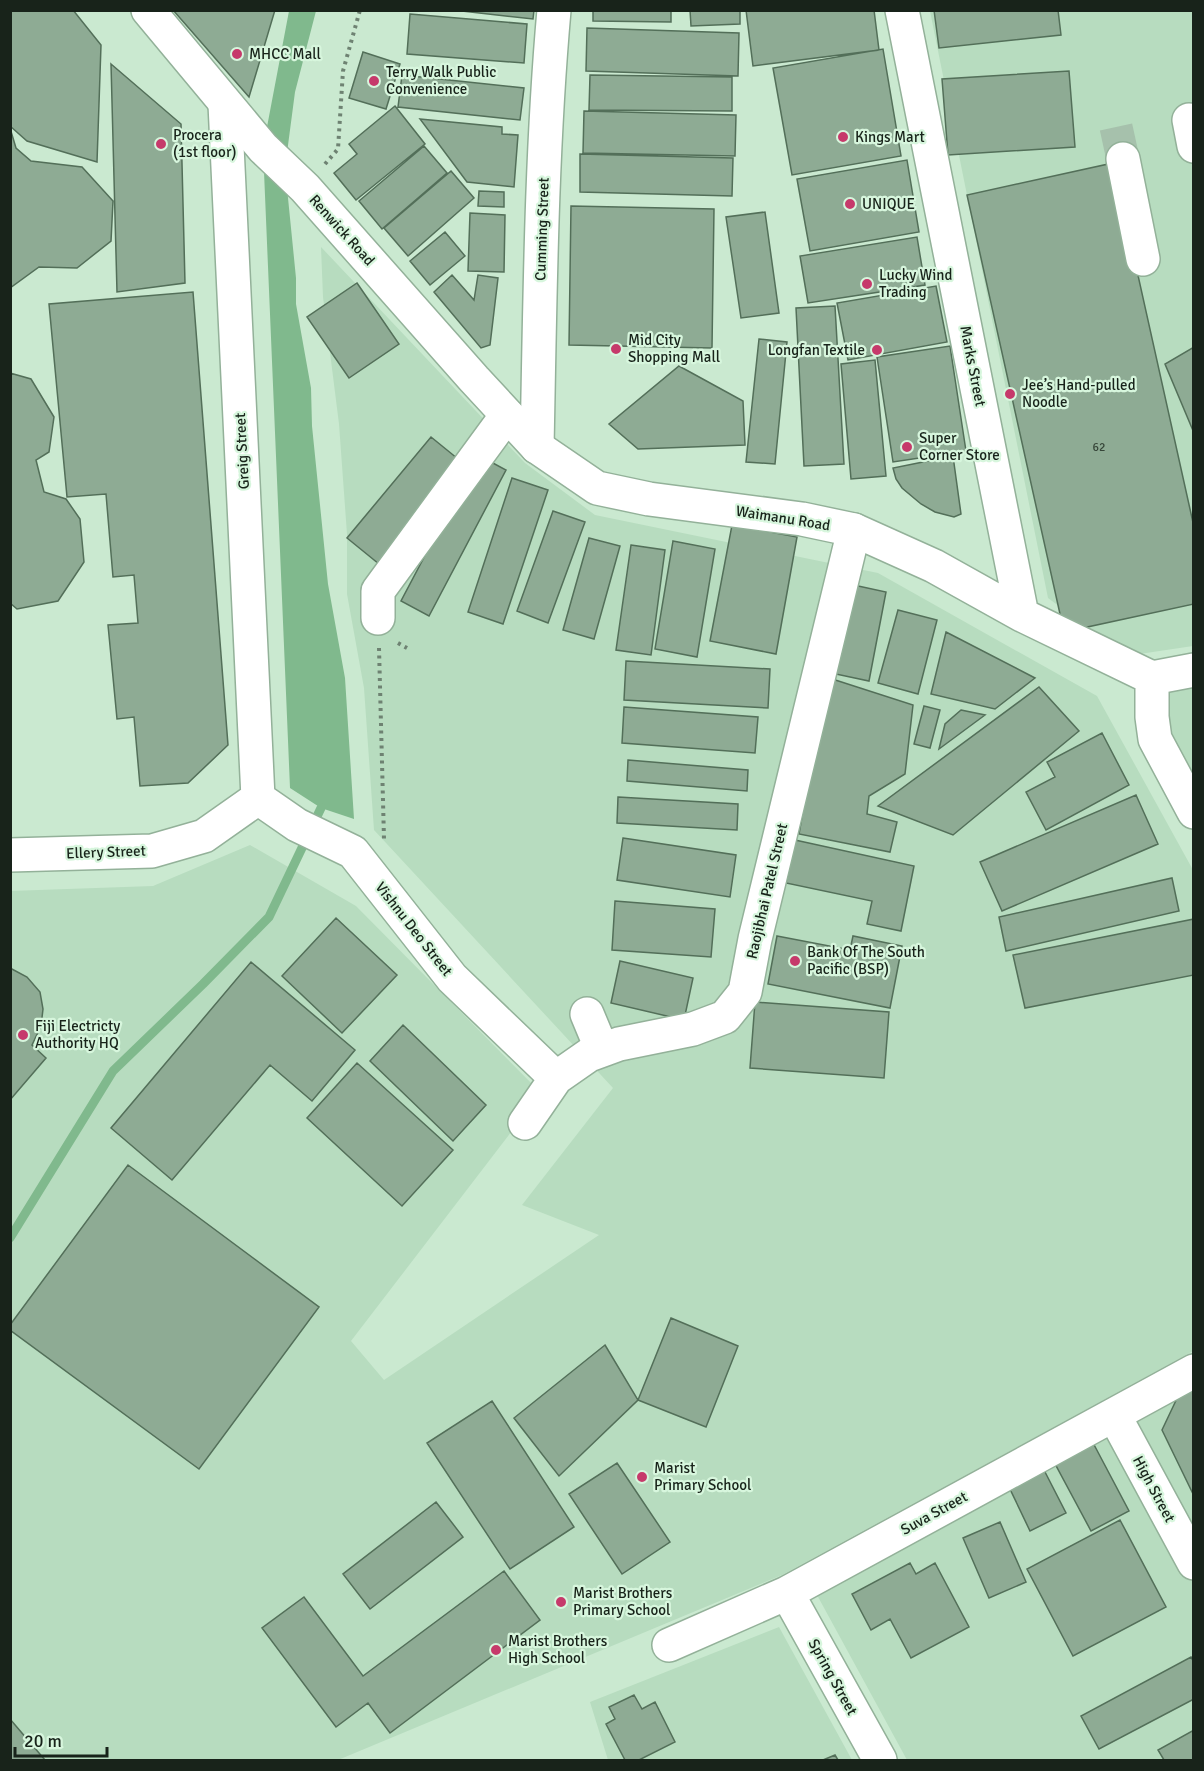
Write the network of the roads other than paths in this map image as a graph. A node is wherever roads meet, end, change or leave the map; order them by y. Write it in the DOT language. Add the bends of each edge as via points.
graph roads {
  1 [pos="148,10"];
  2 [pos="554,10"];
  3 [pos="902,10"];
  4 [pos="225,104"];
  5 [pos="1123,159"];
  6 [pos="1143,260"];
  7 [pos="507,415"];
  8 [pos="537,447"];
  9 [pos="854,530"];
  10 [pos="1022,615"];
  11 [pos="378,618"];
  12 [pos="1194,670"];
  13 [pos="1152,678"];
  14 [pos="258,798"];
  15 [pos="1194,812"];
  16 [pos="10,855"];
  17 [pos="587,1014"];
  18 [pos="602,1050"];
  19 [pos="556,1078"];
  20 [pos="525,1123"];
  21 [pos="1194,1371"];
  22 [pos="1114,1415"];
  23 [pos="1194,1563"];
  24 [pos="787,1593"];
  25 [pos="669,1646"];
  26 [pos="880,1761"];
  1 -- 4 [label="street, Renwick Road"];
  2 -- 8 [label="street, Cumming Street" via="541,219"];
  3 -- 10 [label="street, Marks Street"];
  4 -- 7 [label="street, Renwick Road"];
  4 -- 14 [label="street, Greig Street"];
  5 -- 6 [label="street"];
  7 -- 8 [label="street, Renwick Road"];
  7 -- 11 [label="street" via="378,591"];
  8 -- 9 [label="street, Waimanu Road" via="597,488"];
  9 -- 10 [label="street, Waimanu Road" via="934,566"];
  9 -- 18 [label="street, Raojibhai Patel Street" via="744,992 725,1017 693,1029"];
  10 -- 13 [label="street"];
  12 -- 13 [label="street"];
  13 -- 15 [label="street" via="1155,739"];
  14 -- 16 [label="street, Ellery Street" via="204,836 152,852"];
  14 -- 19 [label="street, Vishnu Deo Street" via="297,825 353,852 452,978"];
  17 -- 18 [label="street"];
  18 -- 19 [label="street, Raojibhai Patel Street"];
  19 -- 20 [label="street, Raojibhai Patel Street"];
  21 -- 22 [label="street, Suva Street"];
  22 -- 23 [label="street, High Street"];
  22 -- 24 [label="street, Suva Street"];
  24 -- 25 [label="street, Suva Street"];
  24 -- 26 [label="street, Spring Street"];
}
